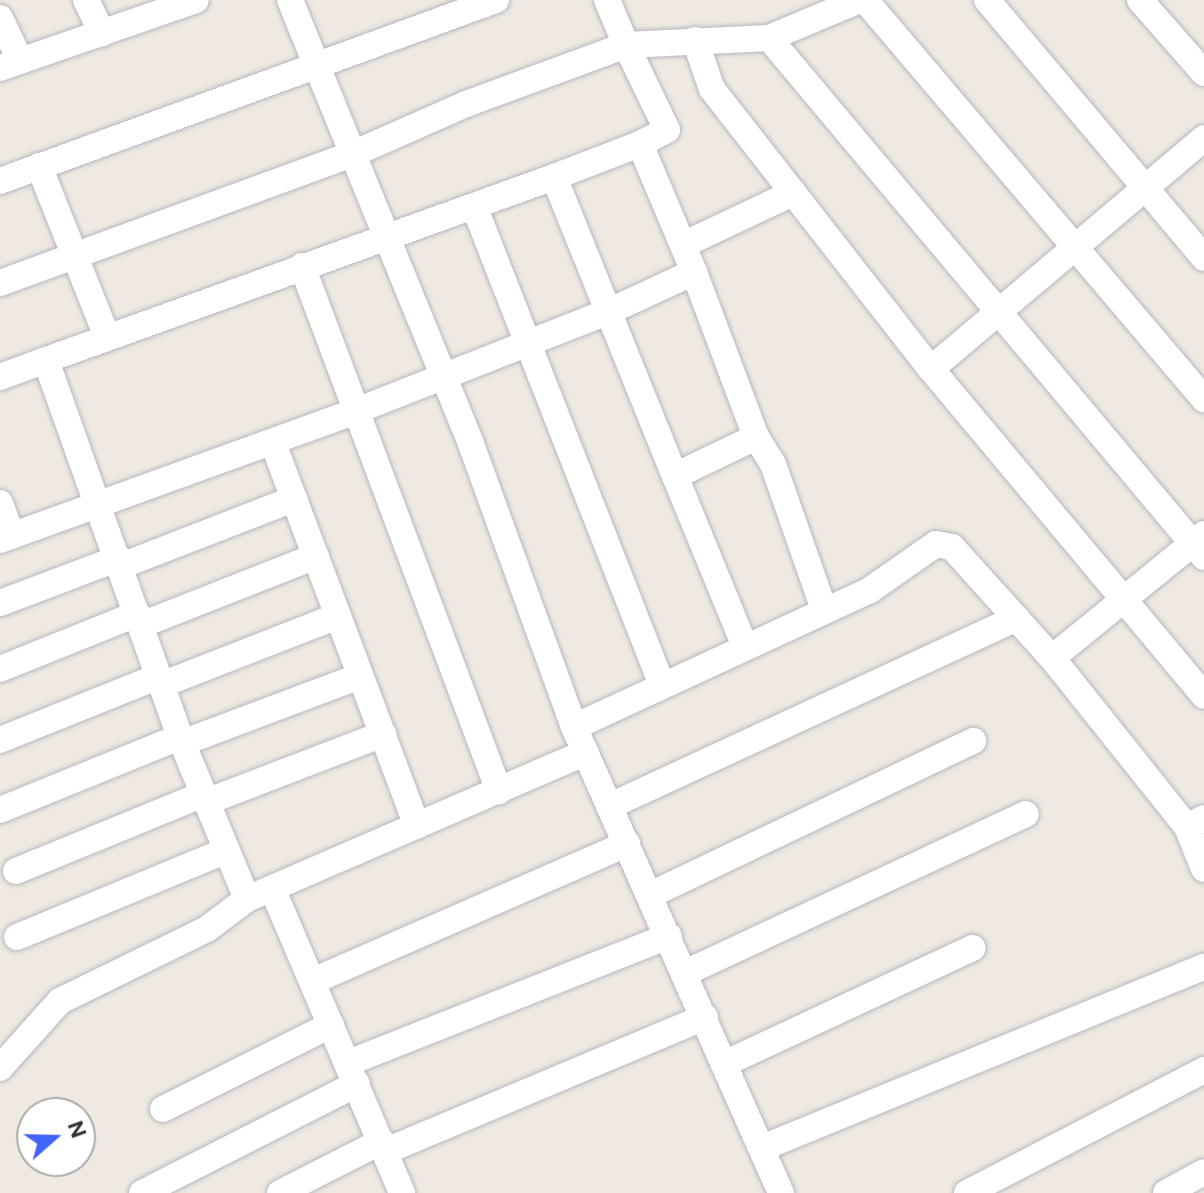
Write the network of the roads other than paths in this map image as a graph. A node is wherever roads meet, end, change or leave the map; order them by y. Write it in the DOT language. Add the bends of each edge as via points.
graph roads {
  1 [pos="86,0"];
  2 [pos="194,0"];
  3 [pos="290,0"];
  4 [pos="496,0"];
  5 [pos="607,0"];
  6 [pos="862,0"];
  7 [pos="987,0"];
  8 [pos="1140,0"];
  9 [pos="0,18"];
  10 [pos="102,33"];
  11 [pos="769,38"];
  12 [pos="695,40"];
  13 [pos="626,45"];
  14 [pos="10,64"];
  15 [pos="317,65"];
  16 [pos="1204,73"];
  17 [pos="1204,138"];
  18 [pos="640,144"];
  19 [pos="355,153"];
  20 [pos="39,166"];
  21 [pos="554,177"];
  22 [pos="0,181"];
  23 [pos="1144,187"];
  24 [pos="793,193"];
  25 [pos="474,206"];
  26 [pos="387,236"];
  27 [pos="683,245"];
  28 [pos="1077,250"];
  29 [pos="75,256"];
  30 [pos="1204,258"];
  31 [pos="302,266"];
  32 [pos="694,272"];
  33 [pos="0,283"];
  34 [pos="610,311"];
  35 [pos="999,313"];
  36 [pos="107,337"];
  37 [pos="526,343"];
  38 [pos="46,360"];
  39 [pos="931,369"];
  40 [pos="0,377"];
  41 [pos="443,377"];
  42 [pos="1204,399"];
  43 [pos="356,411"];
  44 [pos="756,437"];
  45 [pos="273,443"];
  46 [pos="675,476"];
  47 [pos="294,499"];
  48 [pos="0,503"];
  49 [pos="101,505"];
  50 [pos="6,538"];
  51 [pos="1200,545"];
  52 [pos="316,556"];
  53 [pos="120,562"];
  54 [pos="1123,599"];
  55 [pos="0,603"];
  56 [pos="824,610"];
  57 [pos="338,616"];
  58 [pos="1017,618"];
  59 [pos="139,620"];
  60 [pos="744,644"];
  61 [pos="1052,658"];
  62 [pos="0,669"];
  63 [pos="360,676"];
  64 [pos="159,681"];
  65 [pos="662,685"];
  66 [pos="1204,696"];
  67 [pos="574,727"];
  68 [pos="383,734"];
  69 [pos="0,740"];
  70 [pos="181,740"];
  71 [pos="973,741"];
  72 [pos="586,752"];
  73 [pos="499,791"];
  74 [pos="205,798"];
  75 [pos="610,806"];
  76 [pos="0,810"];
  77 [pos="1026,814"];
  78 [pos="1195,822"];
  79 [pos="417,826"];
  80 [pos="627,844"];
  81 [pos="227,850"];
  82 [pos="1204,869"];
  83 [pos="16,871"];
  84 [pos="272,888"];
  85 [pos="650,895"];
  86 [pos="247,899"];
  87 [pos="669,936"];
  88 [pos="17,937"];
  89 [pos="973,948"];
  90 [pos="1204,967"];
  91 [pos="685,973"];
  92 [pos="313,981"];
  93 [pos="705,1017"];
  94 [pos="331,1025"];
  95 [pos="726,1063"];
  96 [pos="0,1068"];
  97 [pos="1204,1070"];
  98 [pos="352,1073"];
  99 [pos="163,1109"];
  100 [pos="384,1146"];
  101 [pos="762,1148"];
  102 [pos="1204,1172"];
  103 [pos="142,1193"];
  104 [pos="280,1193"];
  105 [pos="402,1193"];
  106 [pos="781,1193"];
  107 [pos="967,1193"];
  108 [pos="1166,1193"];
  1 -- 10 [label="street"];
  2 -- 10 [label="street"];
  3 -- 15 [label="street"];
  4 -- 15 [label="street"];
  5 -- 13 [label="street"];
  6 -- 11 [label="street"];
  6 -- 28 [label="street"];
  7 -- 23 [label="street"];
  8 -- 16 [label="street"];
  9 -- 14 [label="street"];
  10 -- 14 [label="street"];
  11 -- 12 [label="street"];
  11 -- 35 [label="street"];
  12 -- 13 [label="street"];
  12 -- 24 [label="street" via="712,89"];
  13 -- 18 [label="street" via="667,130"];
  13 -- 19 [label="street" via="466,104"];
  15 -- 19 [label="street"];
  15 -- 20 [label="street"];
  17 -- 23 [label="street"];
  18 -- 21 [label="street"];
  18 -- 27 [label="street"];
  19 -- 26 [label="street"];
  19 -- 29 [label="street"];
  20 -- 22 [label="street"];
  20 -- 29 [label="street"];
  21 -- 25 [label="street"];
  21 -- 34 [label="street"];
  23 -- 28 [label="street"];
  23 -- 30 [label="street"];
  24 -- 27 [label="street"];
  24 -- 39 [label="street"];
  25 -- 26 [label="street"];
  25 -- 37 [label="street"];
  26 -- 31 [label="street"];
  26 -- 41 [label="street"];
  27 -- 32 [label="street"];
  28 -- 35 [label="street"];
  28 -- 42 [label="street"];
  29 -- 33 [label="street"];
  29 -- 36 [label="street"];
  31 -- 36 [label="street"];
  31 -- 43 [label="street"];
  32 -- 34 [label="street"];
  32 -- 44 [label="street"];
  34 -- 37 [label="street"];
  34 -- 46 [label="street"];
  35 -- 39 [label="street"];
  35 -- 51 [label="street"];
  36 -- 38 [label="street"];
  37 -- 41 [label="street"];
  37 -- 65 [label="street"];
  38 -- 40 [label="street"];
  38 -- 49 [label="street"];
  39 -- 54 [label="street"];
  41 -- 43 [label="street"];
  41 -- 67 [label="street"];
  43 -- 45 [label="street"];
  43 -- 73 [label="street"];
  44 -- 46 [label="street"];
  44 -- 56 [label="street" via="773,464"];
  45 -- 47 [label="street"];
  45 -- 49 [label="street"];
  46 -- 60 [label="street"];
  47 -- 52 [label="street"];
  47 -- 53 [label="street"];
  48 -- 50 [label="street"];
  49 -- 50 [label="street"];
  49 -- 53 [label="street"];
  51 -- 54 [label="street"];
  52 -- 57 [label="street"];
  52 -- 59 [label="street"];
  53 -- 55 [label="street"];
  53 -- 59 [label="street"];
  54 -- 61 [label="street"];
  54 -- 66 [label="street"];
  56 -- 58 [label="street" via="870,590 936,544 947,544"];
  56 -- 60 [label="street"];
  57 -- 63 [label="street"];
  57 -- 64 [label="street"];
  58 -- 61 [label="street"];
  58 -- 75 [label="street"];
  59 -- 62 [label="street"];
  59 -- 64 [label="street"];
  60 -- 65 [label="street"];
  61 -- 78 [label="street"];
  63 -- 68 [label="street"];
  63 -- 70 [label="street"];
  64 -- 69 [label="street"];
  64 -- 70 [label="street"];
  65 -- 67 [label="street"];
  67 -- 72 [label="street"];
  68 -- 74 [label="street"];
  68 -- 79 [label="street"];
  70 -- 74 [label="street"];
  70 -- 76 [label="street"];
  71 -- 85 [label="street"];
  72 -- 73 [label="street"];
  72 -- 75 [label="street"];
  73 -- 79 [label="street"];
  74 -- 81 [label="street"];
  74 -- 83 [label="street"];
  75 -- 80 [label="street"];
  77 -- 91 [label="street"];
  78 -- 82 [label="street"];
  79 -- 84 [label="street"];
  80 -- 85 [label="street"];
  80 -- 92 [label="street"];
  81 -- 86 [label="street"];
  81 -- 88 [label="street"];
  84 -- 86 [label="street"];
  84 -- 92 [label="street"];
  85 -- 87 [label="street"];
  86 -- 96 [label="street" via="207,929 60,1001"];
  87 -- 91 [label="street"];
  87 -- 98 [label="street"];
  89 -- 95 [label="street"];
  90 -- 101 [label="street"];
  91 -- 93 [label="street"];
  92 -- 94 [label="street"];
  93 -- 95 [label="street"];
  93 -- 100 [label="street"];
  94 -- 98 [label="street"];
  94 -- 99 [label="street"];
  95 -- 101 [label="street"];
  97 -- 107 [label="street"];
  98 -- 100 [label="street"];
  98 -- 103 [label="street"];
  100 -- 104 [label="street"];
  100 -- 105 [label="street"];
  101 -- 106 [label="street"];
  102 -- 108 [label="street"];
}
